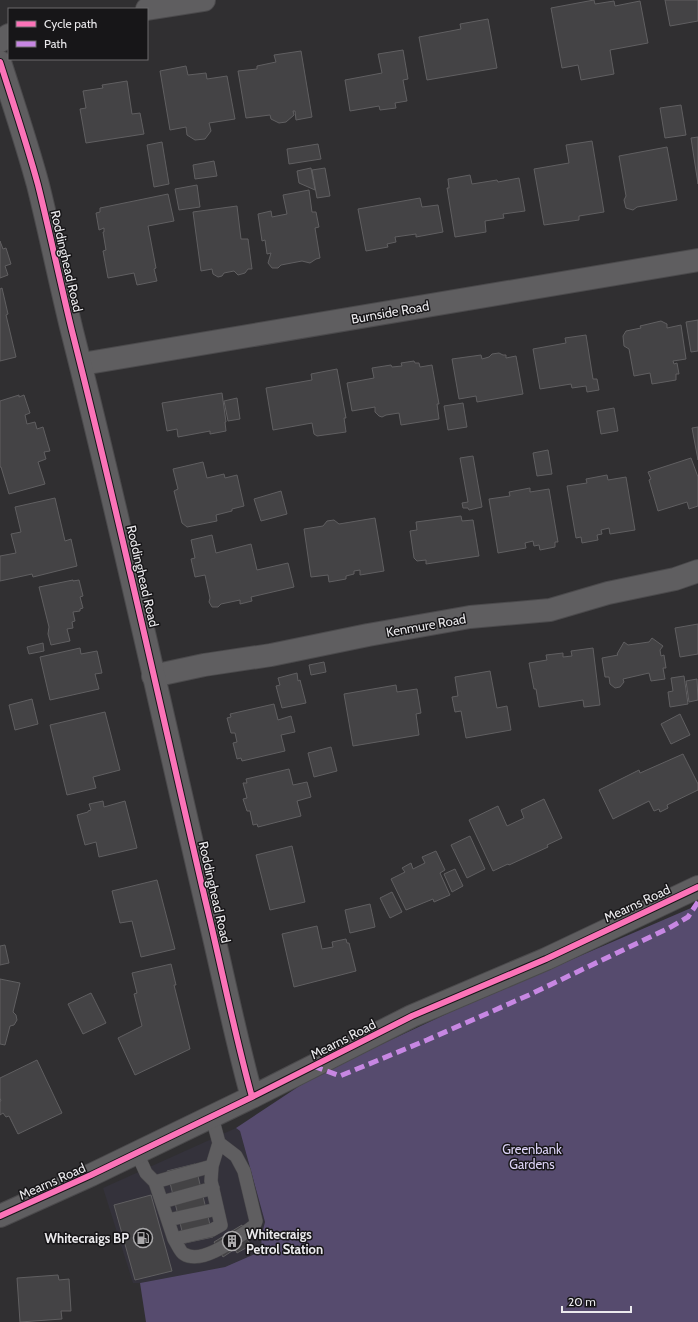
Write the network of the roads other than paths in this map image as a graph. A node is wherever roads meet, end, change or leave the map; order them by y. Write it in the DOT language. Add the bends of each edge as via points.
graph roads {
  1 [pos="204,0"];
  2 [pos="148,9"];
  3 [pos="0,62"];
  4 [pos="698,260"];
  5 [pos="82,364"];
  6 [pos="698,571"];
  7 [pos="153,676"];
  8 [pos="698,887"];
  9 [pos="252,1097"];
  10 [pos="212,1117"];
  11 [pos="219,1143"];
  12 [pos="137,1153"];
  13 [pos="212,1166"];
  14 [pos="154,1182"];
  15 [pos="213,1188"];
  16 [pos="162,1202"];
  17 [pos="217,1209"];
  18 [pos="0,1216"];
  19 [pos="168,1220"];
  20 [pos="174,1238"];
  1 -- 2 [label="street"];
  3 -- 5 [label="street, Roddinghead Road" via="37,182"];
  4 -- 5 [label="street, Burnside Road"];
  5 -- 7 [label="street, Roddinghead Road"];
  6 -- 7 [label="street, Kenmure Road" via="550,610 470,618"];
  7 -- 9 [label="street, Roddinghead Road" via="220,961 238,1049"];
  8 -- 9 [label="street, Mearns Road" via="546,959 412,1016"];
  9 -- 10 [label="street, Mearns Road"];
  10 -- 11 [label="lane"];
  10 -- 12 [label="street, Mearns Road"];
  11 -- 13 [label="lane"];
  11 -- 20 [label="lane" via="236,1156 244,1171 256,1221 254,1226 207,1255 191,1257 183,1254"];
  12 -- 14 [label="lane" via="146,1173"];
  12 -- 18 [label="street, Mearns Road"];
  13 -- 14 [label="lane"];
  13 -- 15 [label="lane"];
  14 -- 16 [label="lane"];
  15 -- 16 [label="lane"];
  15 -- 17 [label="lane"];
  16 -- 19 [label="lane"];
  17 -- 19 [label="lane"];
  17 -- 20 [label="lane" via="221,1225 212,1230"];
  19 -- 20 [label="lane"];
}
